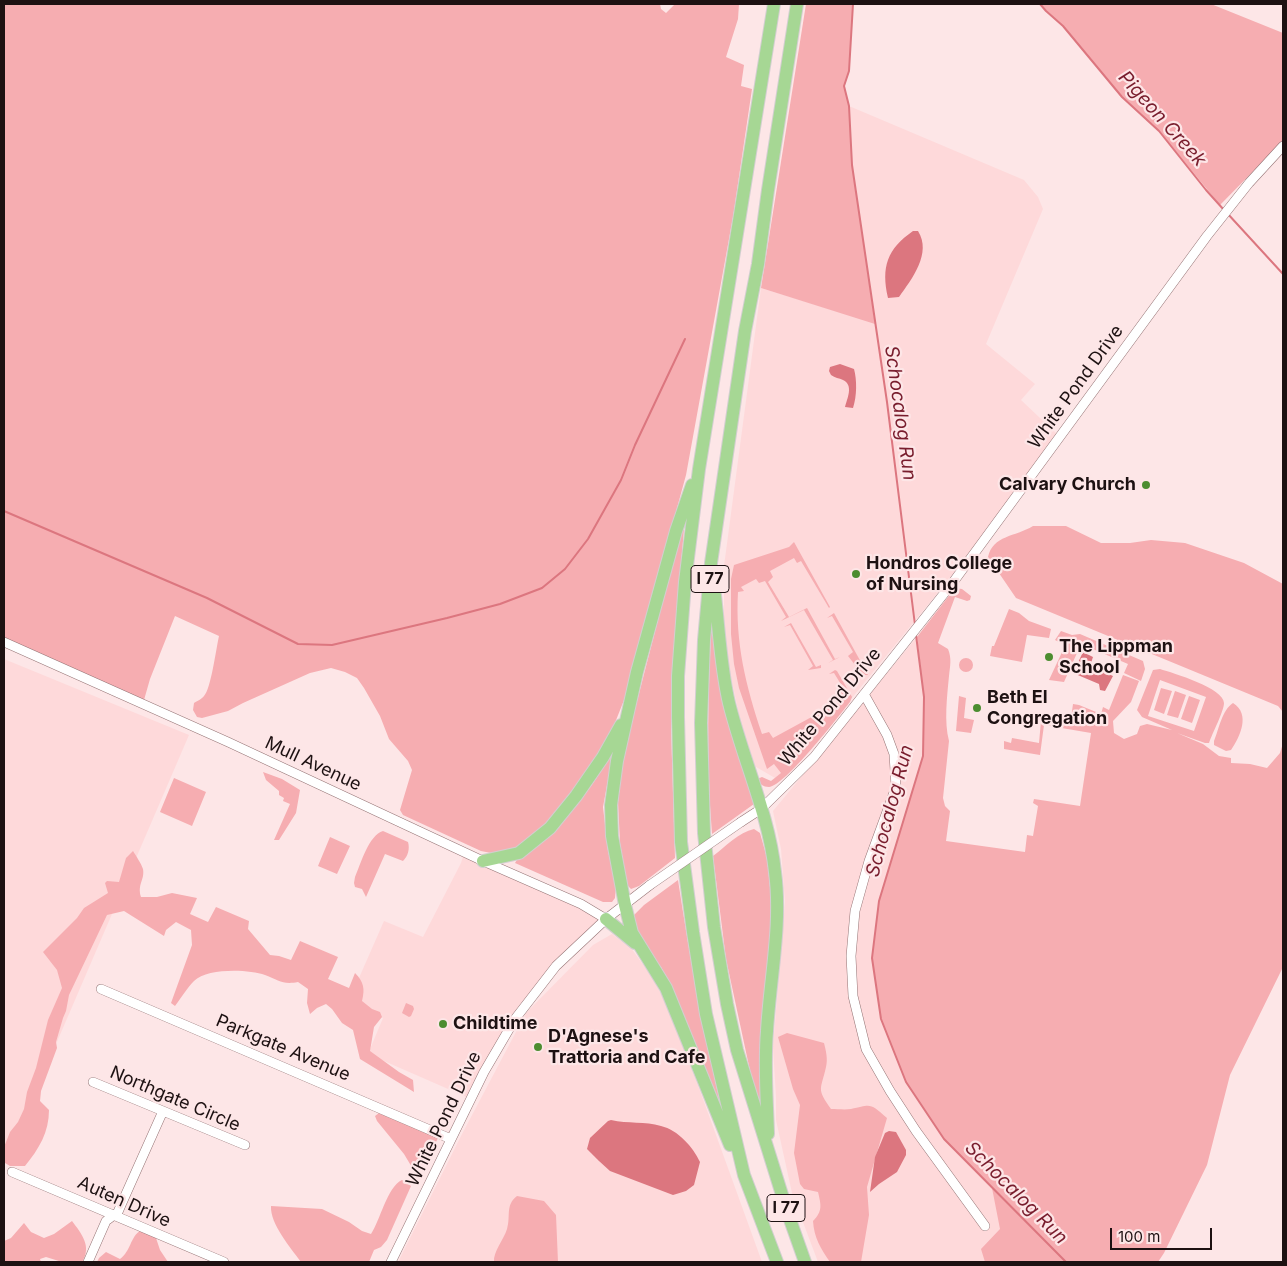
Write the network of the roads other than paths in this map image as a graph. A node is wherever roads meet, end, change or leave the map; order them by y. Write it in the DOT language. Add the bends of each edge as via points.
graph roads {
  1 [pos="774,4"];
  2 [pos="798,4"];
  3 [pos="1283,146"];
  4 [pos="699,469"];
  5 [pos="711,563"];
  6 [pos="4,642"];
  7 [pos="864,694"];
  8 [pos="628,712"];
  9 [pos="761,809"];
  10 [pos="484,861"];
  11 [pos="625,905"];
  12 [pos="606,919"];
  13 [pos="644,953"];
  14 [pos="101,988"];
  15 [pos="93,1082"];
  16 [pos="163,1111"];
  17 [pos="451,1138"];
  18 [pos="245,1145"];
  19 [pos="769,1154"];
  20 [pos="12,1172"];
  21 [pos="744,1175"];
  22 [pos="114,1215"];
  23 [pos="985,1226"];
  24 [pos="88,1262"];
  25 [pos="224,1262"];
  26 [pos="390,1262"];
  27 [pos="777,1262"];
  28 [pos="805,1262"];
  1 -- 4 [label="highway, I 77"];
  2 -- 5 [label="highway, I 77"];
  3 -- 7 [label="street, White Pond Drive" via="1249,183 1180,273 954,581"];
  4 -- 8 [label="highway" via="682,509"];
  4 -- 21 [label="highway, I 77" via="685,582 678,676 681,842 706,1014"];
  5 -- 9 [label="highway" via="723,676"];
  5 -- 19 [label="highway, I 77" via="702,698 704,833 714,927 737,1050"];
  6 -- 10 [label="street, Mull Avenue"];
  7 -- 9 [label="street, White Pond Drive" via="814,757"];
  7 -- 23 [label="street" via="894,754 896,787 855,910 851,956 853,996 866,1049 890,1091"];
  8 -- 10 [label="highway" via="603,757 550,828 519,853"];
  8 -- 11 [label="highway" via="611,804 612,836"];
  9 -- 11 [label="street, White Pond Drive, bridge"];
  9 -- 19 [label="highway" via="773,854 777,887 766,1032"];
  10 -- 12 [label="street, Mull Avenue" via="581,904"];
  11 -- 12 [label="street, White Pond Drive"];
  11 -- 13 [label="highway" via="632,933"];
  12 -- 13 [label="highway"];
  12 -- 17 [label="street, White Pond Drive" via="556,966 531,996 484,1072"];
  13 -- 21 [label="highway" via="666,988"];
  14 -- 17 [label="street, Parkgate Avenue"];
  15 -- 16 [label="street, Northgate Circle"];
  16 -- 18 [label="street, Northgate Circle"];
  16 -- 22 [label="street"];
  17 -- 26 [label="street, White Pond Drive"];
  19 -- 28 [label="highway, I 77"];
  20 -- 22 [label="street, Auten Drive"];
  21 -- 27 [label="highway, I 77"];
  22 -- 24 [label="street" via="106,1221"];
  22 -- 25 [label="street, Auten Drive"];
}
